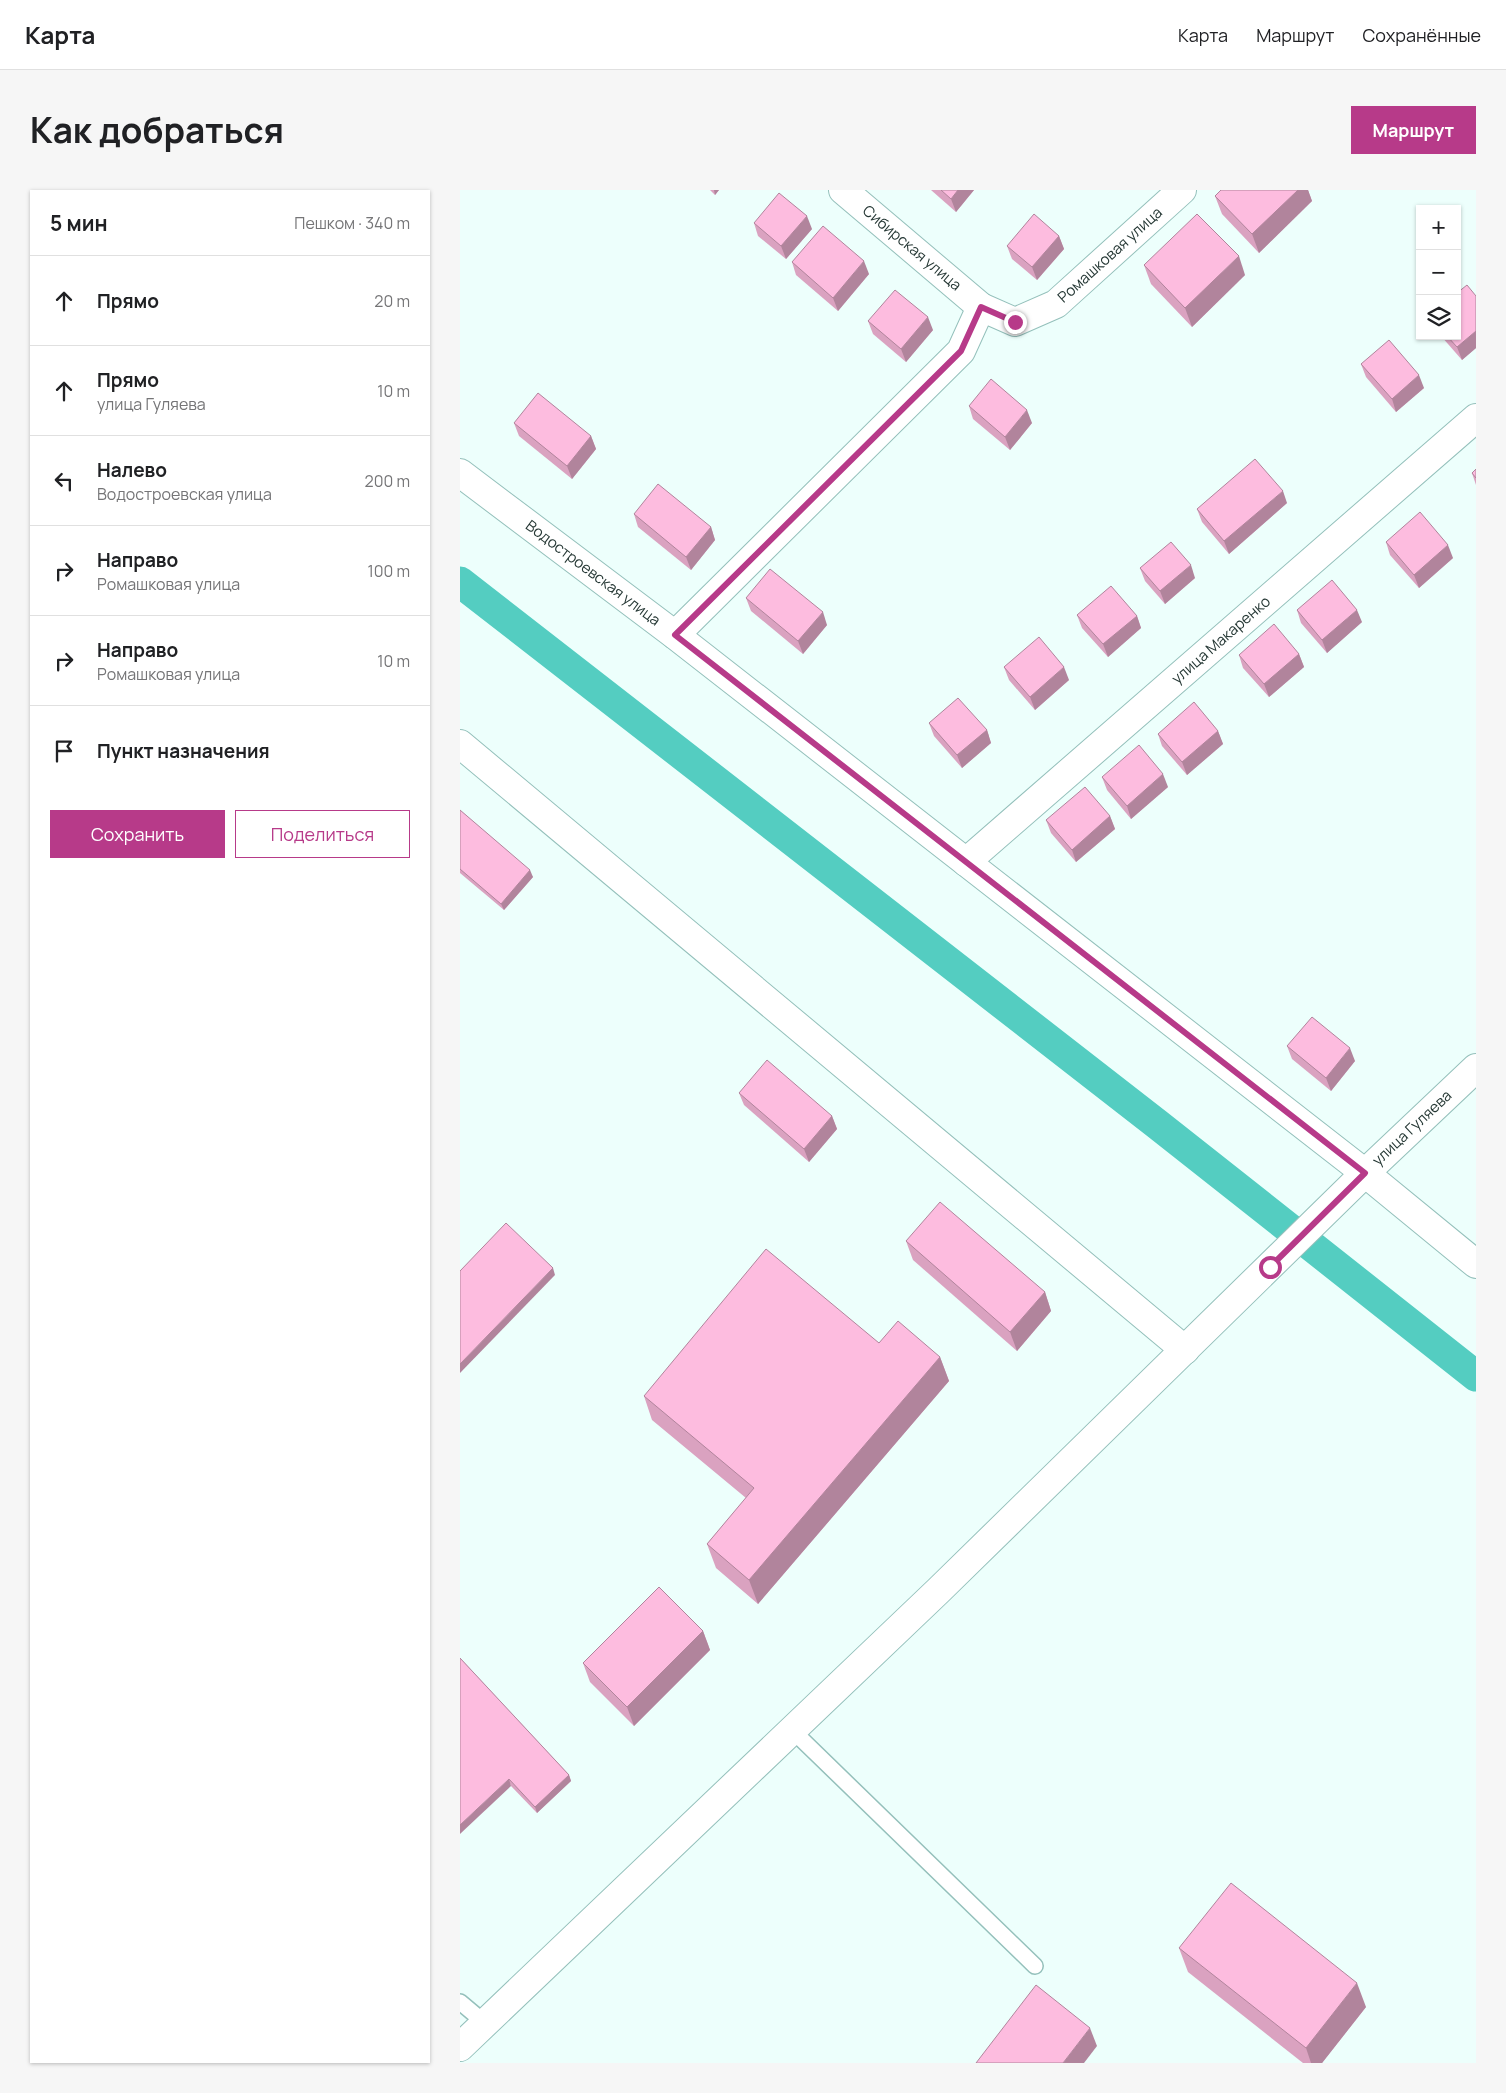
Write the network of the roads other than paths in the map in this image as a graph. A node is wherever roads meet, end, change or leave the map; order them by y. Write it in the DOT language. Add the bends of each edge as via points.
graph roads {
  1 [pos="843,190"];
  2 [pos="1182,190"];
  3 [pos="981,307"];
  4 [pos="1476,418"];
  5 [pos="460,473"];
  6 [pos="675,635"];
  7 [pos="460,744"];
  8 [pos="966,862"];
  9 [pos="1476,1068"];
  10 [pos="1365,1173"];
  11 [pos="1476,1264"];
  12 [pos="1185,1350"];
  13 [pos="792,1730"];
  14 [pos="1035,1966"];
  15 [pos="460,2002"];
  16 [pos="485,2023"];
  17 [pos="460,2047"];
  1 -- 3 [label="street, Сибирская улица"];
  2 -- 3 [label="street, Ромашковая улица" via="1056,304 1015,322"];
  3 -- 6 [label="street" via="961,351"];
  4 -- 8 [label="street, улица Макаренко"];
  5 -- 6 [label="street, Водостроевская улица"];
  6 -- 8 [label="street, Водостроевская улица"];
  7 -- 12 [label="street"];
  8 -- 10 [label="street, Водостроевская улица"];
  9 -- 10 [label="street, улица Гуляева"];
  10 -- 11 [label="street, Водостроевская улица"];
  10 -- 12 [label="street, улица Гуляева"];
  12 -- 13 [label="street, улица Гуляева"];
  13 -- 14 [label="lane"];
  13 -- 16 [label="street, улица Гуляева"];
  15 -- 16 [label="lane"];
  16 -- 17 [label="street, улица Гуляева"];
}
